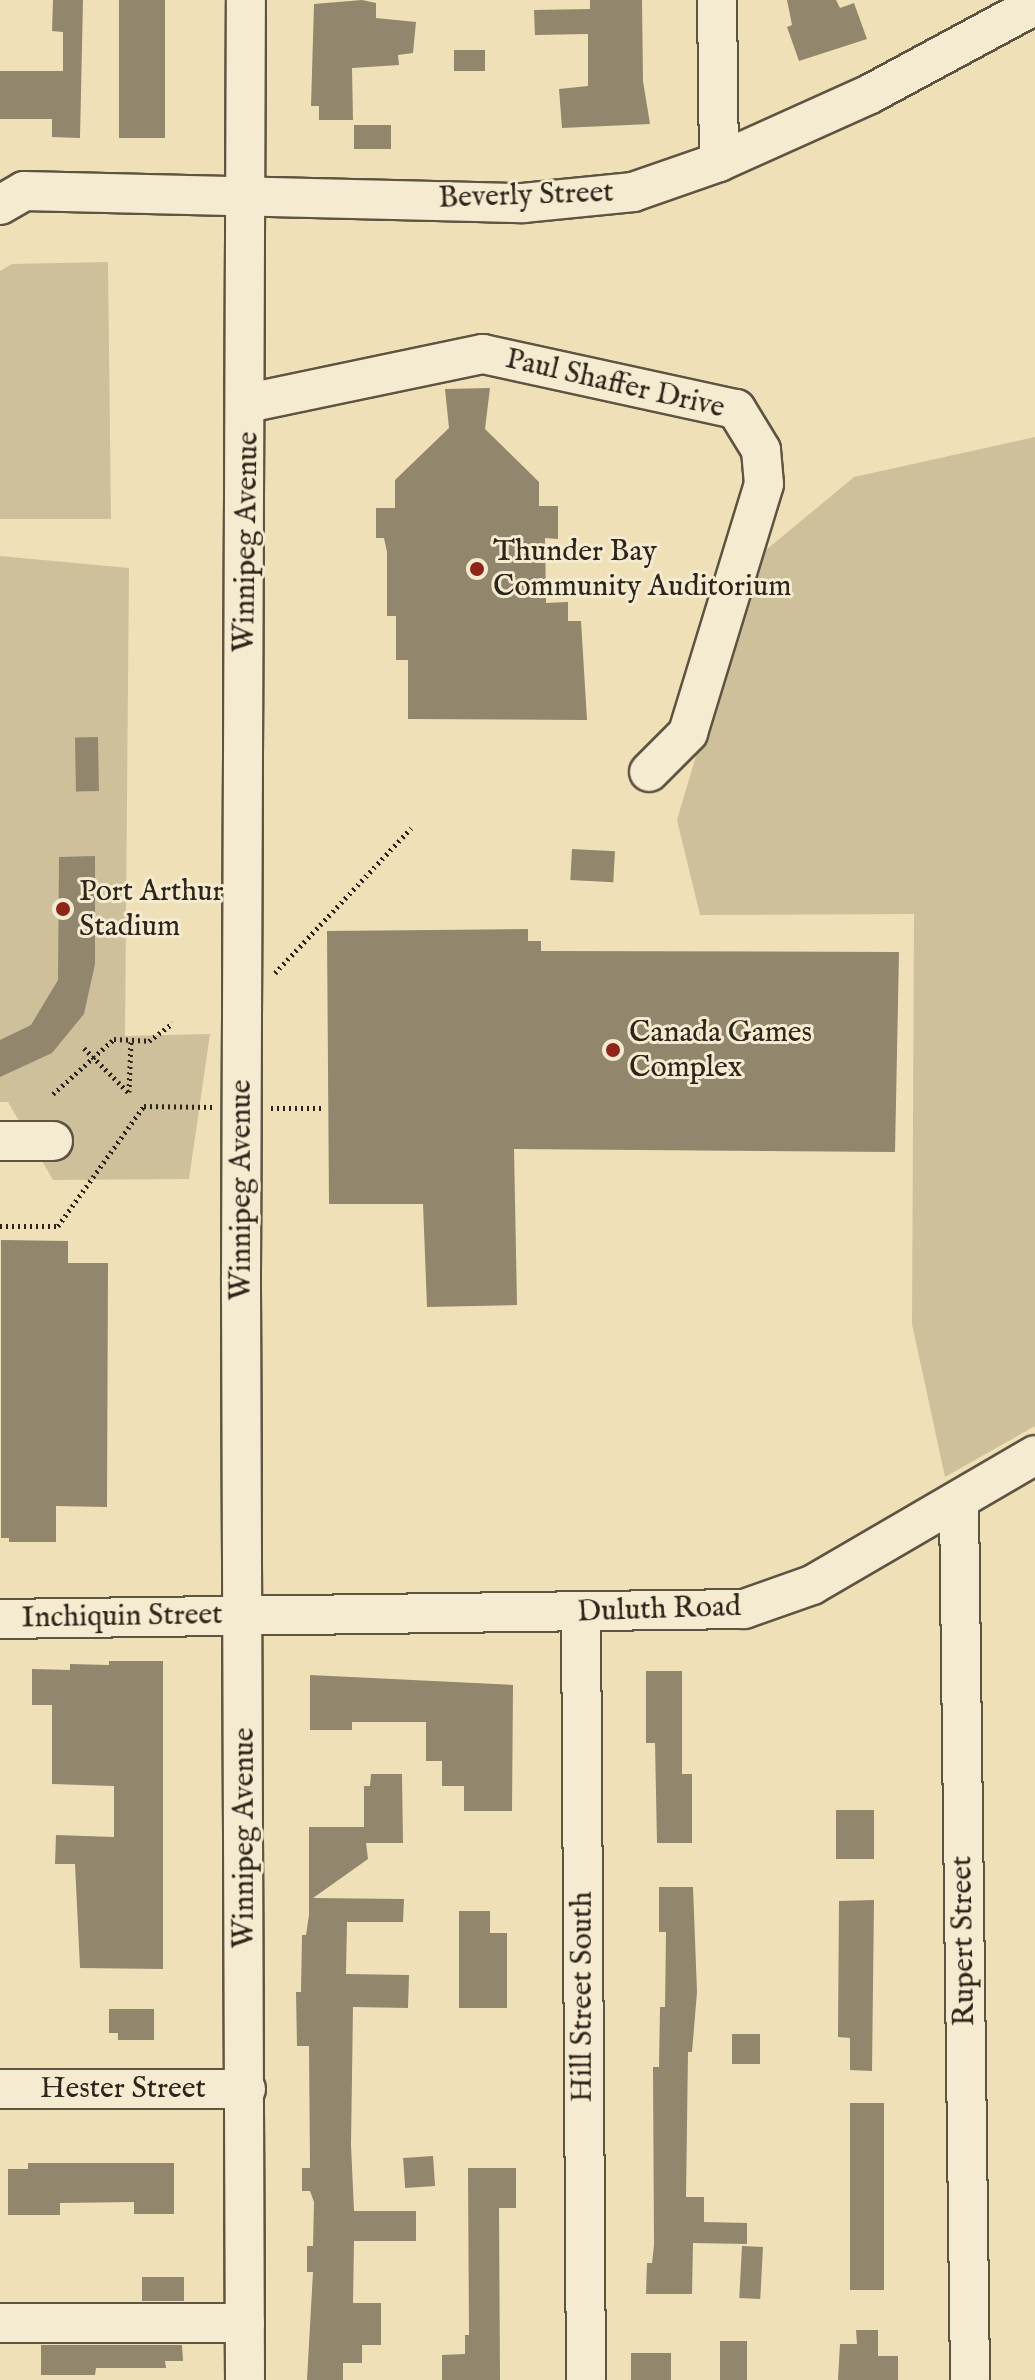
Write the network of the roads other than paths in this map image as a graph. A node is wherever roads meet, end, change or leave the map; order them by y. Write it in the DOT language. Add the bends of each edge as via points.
graph roads {
  1 [pos="246,0"];
  2 [pos="717,0"];
  3 [pos="1035,5"];
  4 [pos="719,162"];
  5 [pos="8,190"];
  6 [pos="247,195"];
  7 [pos="248,403"];
  8 [pos="649,772"];
  9 [pos="0,1141"];
  10 [pos="53,1141"];
  11 [pos="1035,1455"];
  12 [pos="959,1503"];
  13 [pos="581,1613"];
  14 [pos="244,1616"];
  15 [pos="0,1619"];
  16 [pos="0,2089"];
  17 [pos="246,2089"];
  18 [pos="0,2323"];
  19 [pos="245,2323"];
  20 [pos="245,2380"];
  21 [pos="586,2380"];
  22 [pos="970,2380"];
  1 -- 6 [label="street, Winnipeg Avenue"];
  2 -- 4 [label="street"];
  3 -- 4 [label="street, Beverly Street" via="870,94"];
  4 -- 6 [label="street, Beverly Street" via="633,192 523,203"];
  5 -- 6 [label="street, Beverly Street"];
  6 -- 7 [label="street, Winnipeg Avenue"];
  7 -- 8 [label="street, Paul Shaffer Drive" via="483,354 736,409 761,450 764,484 688,733"];
  7 -- 14 [label="street, Winnipeg Avenue"];
  9 -- 10 [label="street"];
  11 -- 12 [label="street, Duluth Road"];
  12 -- 13 [label="street, Duluth Road" via="769,1604 718,1613"];
  12 -- 22 [label="street, Rupert Street"];
  13 -- 14 [label="street, Duluth Road"];
  13 -- 21 [label="street, Hill Street South"];
  14 -- 15 [label="street, Inchiquin Street"];
  14 -- 17 [label="street, Winnipeg Avenue"];
  16 -- 17 [label="street, Hester Street"];
  17 -- 19 [label="street, Winnipeg Avenue"];
  18 -- 19 [label="street"];
  19 -- 20 [label="street, Winnipeg Avenue"];
}
